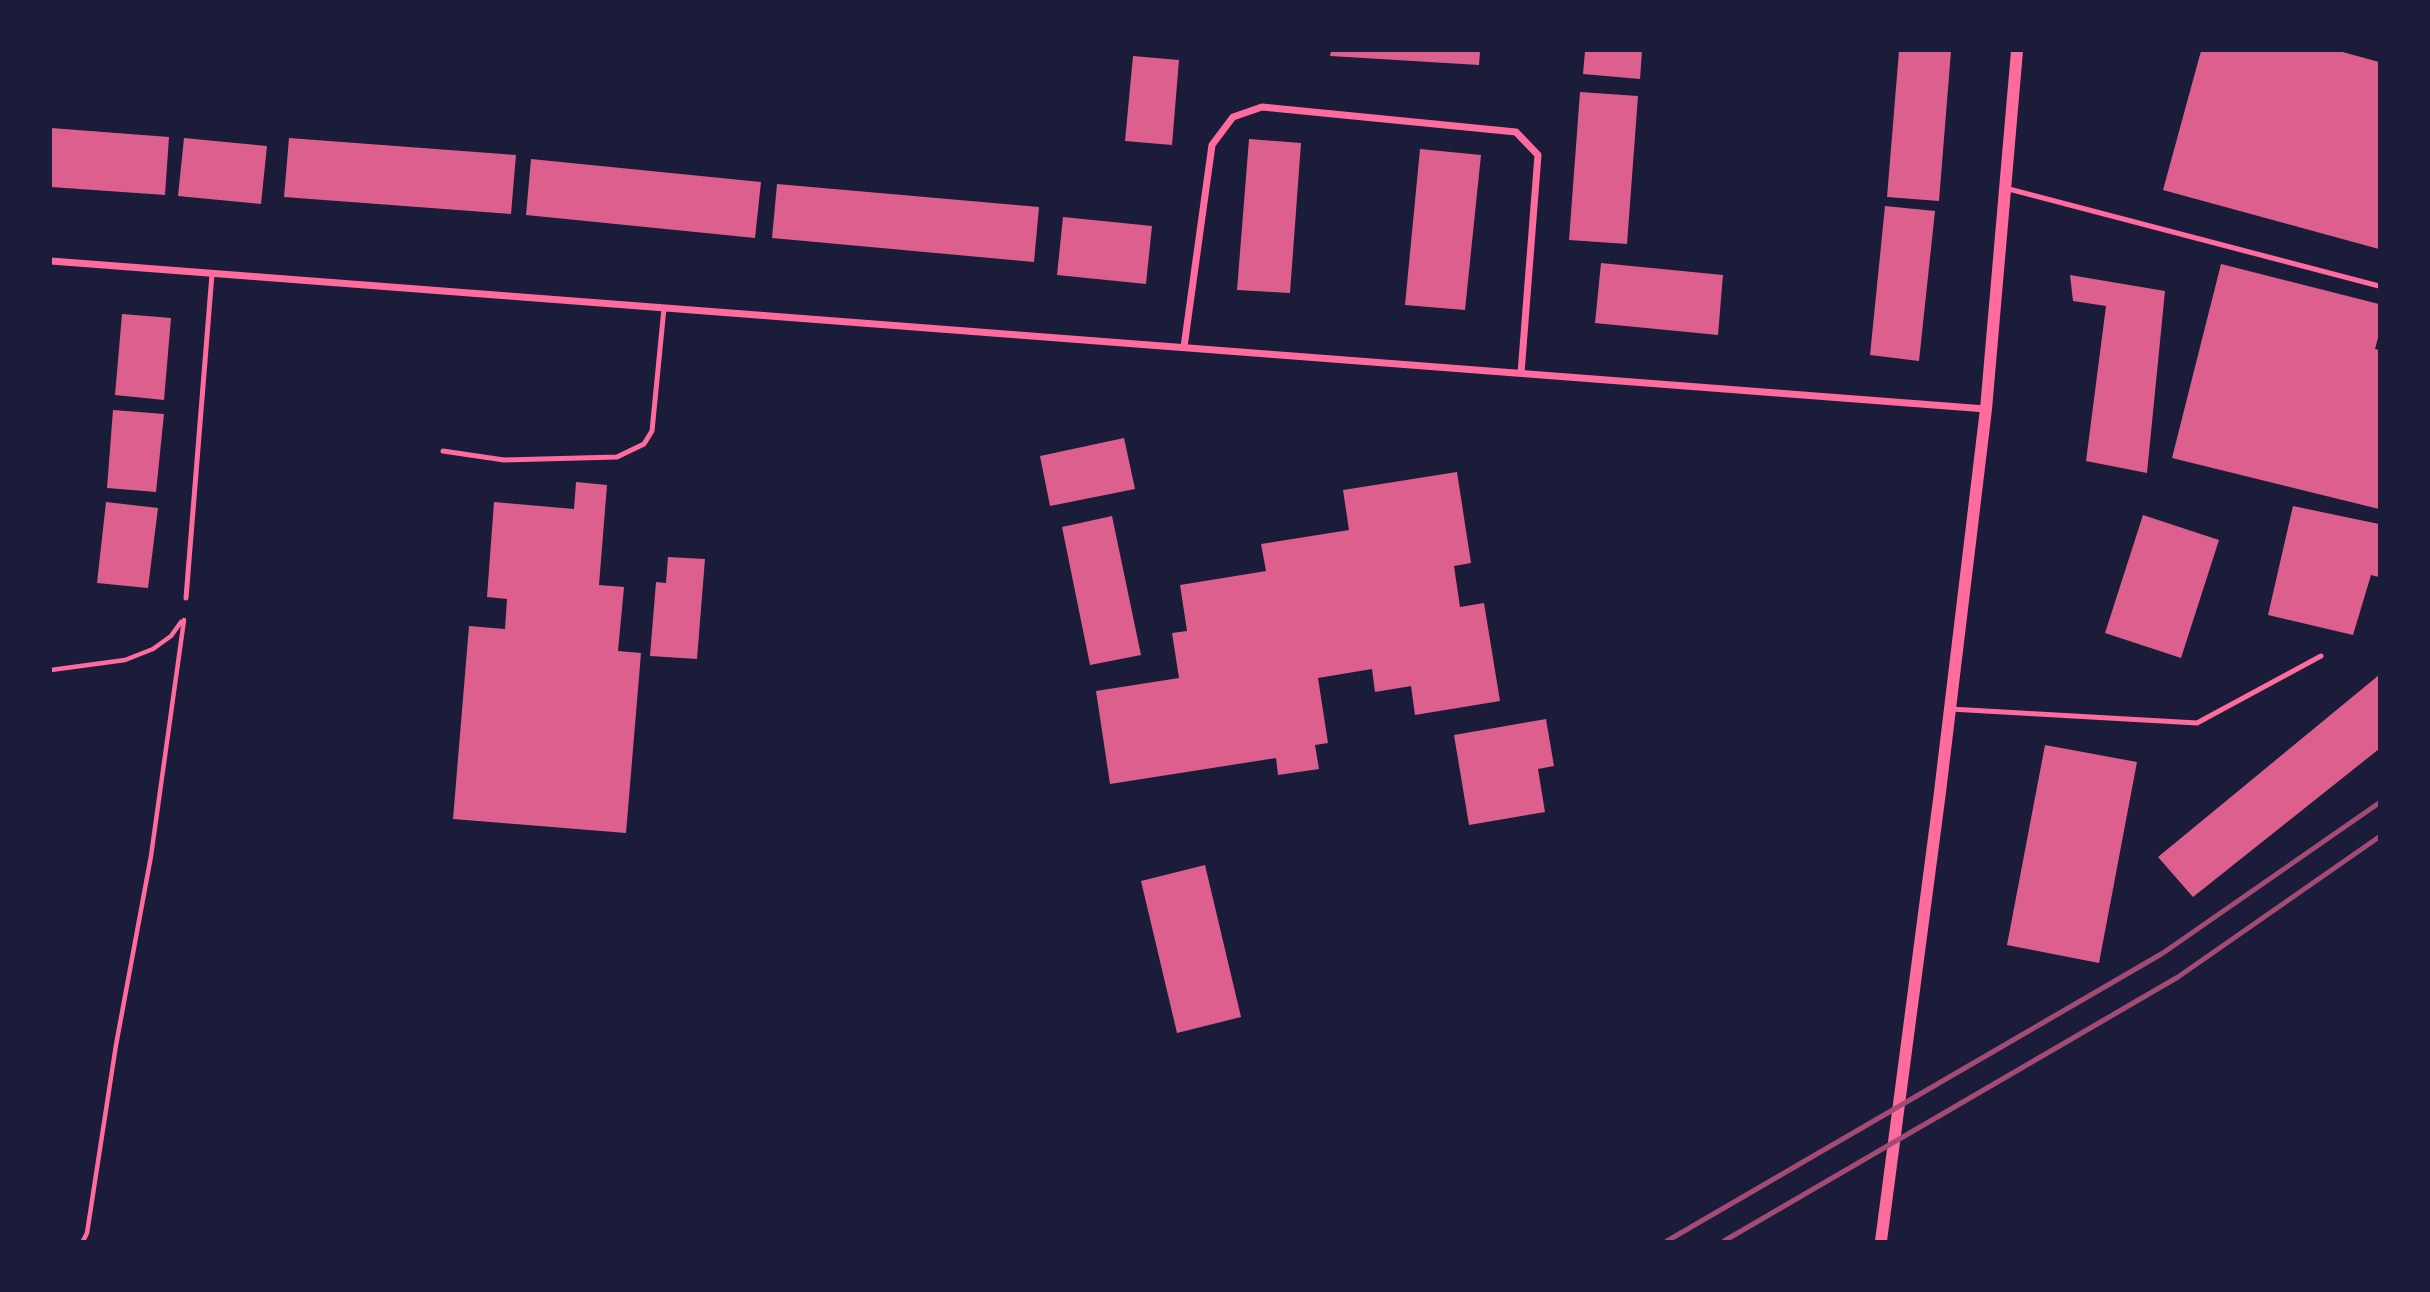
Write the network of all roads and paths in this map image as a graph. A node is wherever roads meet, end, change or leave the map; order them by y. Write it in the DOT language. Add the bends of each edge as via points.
graph roads {
  1 [pos="2017,51"];
  2 [pos="2005,188"];
  3 [pos="51,261"];
  4 [pos="212,274"];
  5 [pos="2379,286"];
  6 [pos="664,308"];
  7 [pos="1184,348"];
  8 [pos="1521,373"];
  9 [pos="1986,409"];
  10 [pos="443,451"];
  11 [pos="186,598"];
  12 [pos="2321,656"];
  13 [pos="51,670"];
  14 [pos="1950,709"];
  15 [pos="83,1241"];
  16 [pos="1881,1241"];
  1 -- 2 [label="street"];
  2 -- 5 [label="lane"];
  2 -- 9 [label="street"];
  3 -- 4 [label="street"];
  4 -- 6 [label="street"];
  4 -- 11 [label="lane"];
  6 -- 7 [label="street"];
  6 -- 10 [label="lane" via="652,431 644,444 617,457 504,460"];
  7 -- 8 [label="street"];
  7 -- 8 [label="street" via="1212,145 1233,117 1262,107 1516,132 1538,155"];
  8 -- 9 [label="street"];
  9 -- 14 [label="street"];
  12 -- 14 [label="lane" via="2197,723"];
  13 -- 15 [label="path" via="125,660 153,649 171,636 185,615 151,856"];
  14 -- 16 [label="street"];
}
